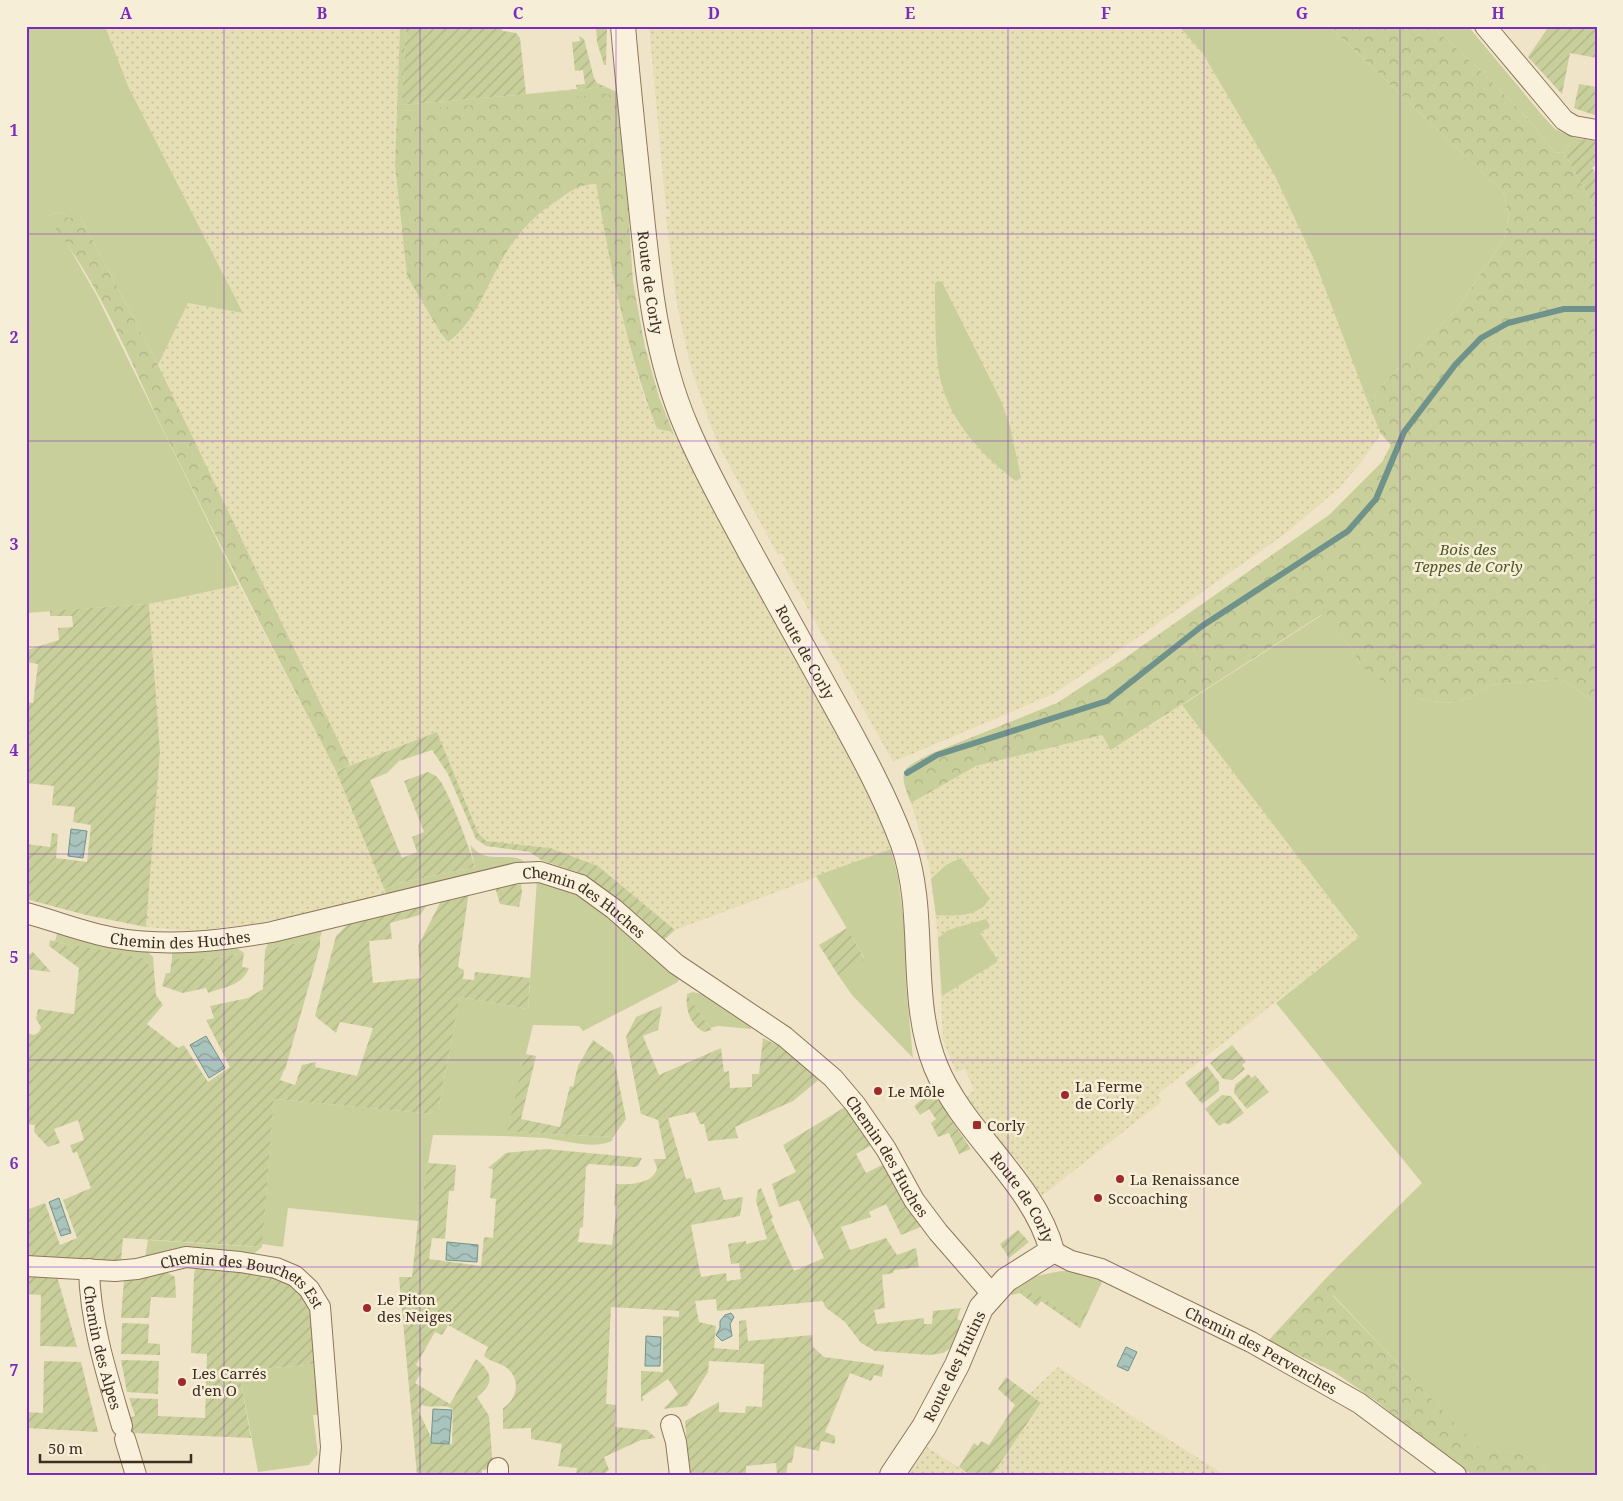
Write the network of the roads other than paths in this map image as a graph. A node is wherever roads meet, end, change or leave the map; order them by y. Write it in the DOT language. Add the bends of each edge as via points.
graph roads {
  1 [pos="624,26"];
  2 [pos="1485,26"];
  3 [pos="1597,130"];
  4 [pos="26,913"];
  5 [pos="1052,1252"];
  6 [pos="26,1266"];
  7 [pos="89,1270"];
  8 [pos="992,1294"];
  9 [pos="671,1425"];
  10 [pos="329,1471"];
  11 [pos="136,1475"];
  12 [pos="680,1475"];
  13 [pos="892,1475"];
  14 [pos="1456,1475"];
  1 -- 5 [label="street, Route de Corly" via="654,318 665,366 684,423 715,488 881,789 910,868 918,927 923,1023 936,1066 954,1100 1046,1230"];
  2 -- 3 [label="street" via="1564,120 1574,126"];
  4 -- 8 [label="street, Chemin des Huches" via="114,938 173,944 272,932 517,873 540,872 581,885 614,909 676,964 784,1037 833,1078 856,1104 886,1149 914,1200"];
  5 -- 8 [label="street, Route des Hutins" via="1006,1280"];
  5 -- 14 [label="street, Chemin des Pervenches" via="1101,1269 1251,1342 1359,1403"];
  6 -- 7 [label="street, Chemin des Bouchets Est"];
  7 -- 10 [label="street, Chemin des Bouchets Est" via="115,1271 186,1257 276,1268 295,1276 309,1289 320,1307 331,1447"];
  7 -- 11 [label="street, Chemin des Alpes" via="95,1324"];
  8 -- 13 [label="street, Route des Hutins" via="981,1308 957,1365 924,1427"];
  9 -- 12 [label="street"];
}
